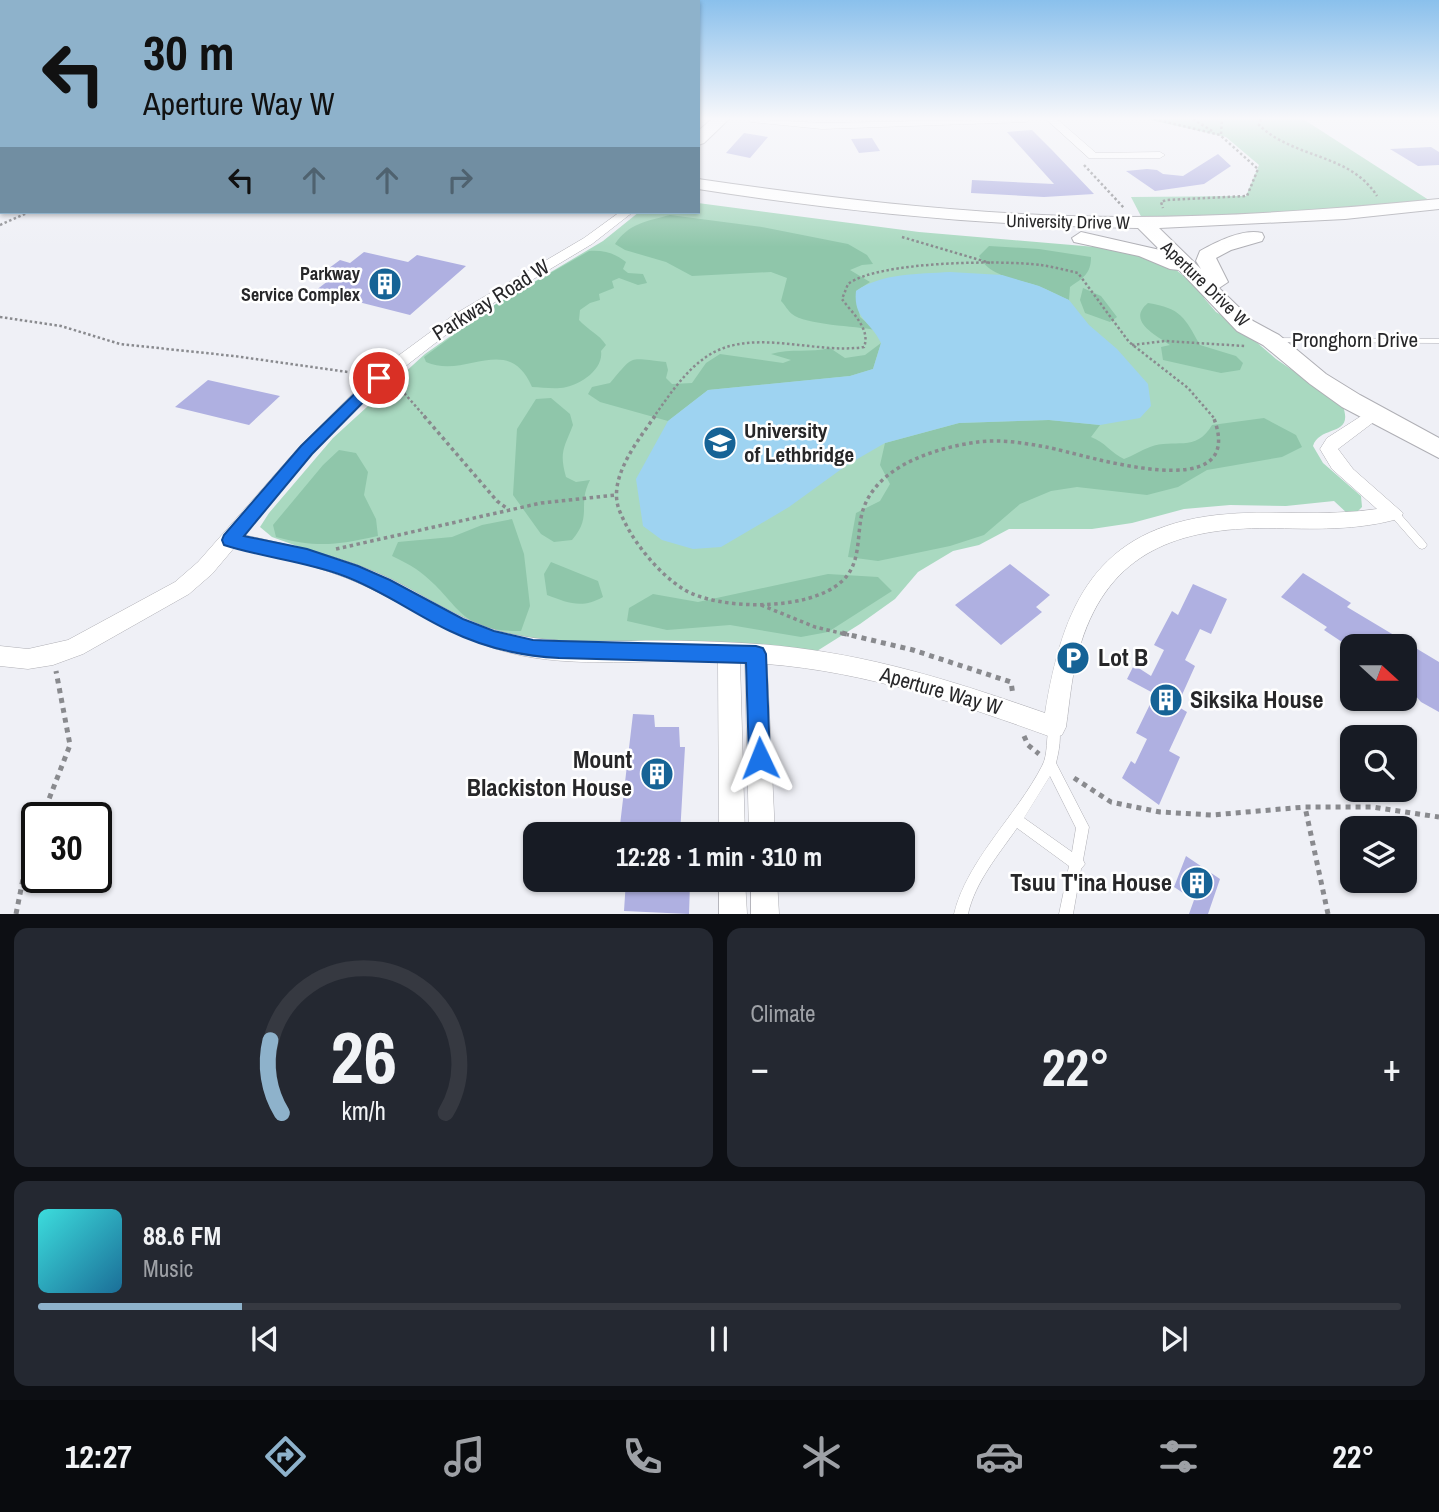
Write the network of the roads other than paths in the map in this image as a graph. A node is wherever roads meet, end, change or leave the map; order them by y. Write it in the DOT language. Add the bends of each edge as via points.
graph roads {
  1 [pos="700,176"];
  2 [pos="700,184"];
  3 [pos="700,191"];
  4 [pos="742,191"];
  5 [pos="700,198"];
  6 [pos="1439,204"];
  7 [pos="842,206"];
  8 [pos="624,214"];
  9 [pos="1439,221"];
  10 [pos="1158,225"];
  11 [pos="1255,237"];
  12 [pos="1081,238"];
  13 [pos="1211,283"];
  14 [pos="1271,340"];
  15 [pos="1439,341"];
  16 [pos="1375,415"];
  17 [pos="1439,449"];
  18 [pos="1394,513"];
  19 [pos="230,540"];
  20 [pos="1422,545"];
  21 [pos="729,653"];
  22 [pos="756,654"];
  23 [pos="0,656"];
  24 [pos="1054,727"];
  25 [pos="1051,763"];
  26 [pos="1017,821"];
  27 [pos="732,822"];
  28 [pos="762,822"];
  29 [pos="1077,864"];
  30 [pos="732,892"];
  31 [pos="764,892"];
  32 [pos="733,914"];
  33 [pos="765,914"];
  34 [pos="961,914"];
  35 [pos="1066,914"];
  1 -- 4 [label="main road"];
  2 -- 4 [label="main road, University Drive W"];
  3 -- 7 [label="main road"];
  4 -- 7 [label="main road, University Drive W"];
  5 -- 12 [label="main road, University Drive W" via="864,221"];
  6 -- 10 [label="main road"];
  7 -- 10 [label="main road, University Drive W" via="1000,220"];
  8 -- 19 [label="street, Parkway Road W" via="588,241 460,317 379,378 306,450"];
  9 -- 11 [label="main road, University Drive W"];
  10 -- 11 [label="main road, University Drive W"];
  10 -- 12 [label="main road, University Drive W"];
  10 -- 13 [label="main road, Aperture Drive W"];
  11 -- 13 [label="main road" via="1207,255"];
  12 -- 13 [label="main road" via="1161,257"];
  13 -- 14 [label="main road, Aperture Drive W" via="1245,326"];
  14 -- 15 [label="lane, Pronghorn Drive"];
  14 -- 16 [label="main road, Aperture Drive W" via="1318,379"];
  16 -- 17 [label="main road, Aperture Drive W"];
  16 -- 18 [label="street" via="1329,449 1339,467"];
  18 -- 20 [label="lane"];
  18 -- 24 [label="street" via="1326,523 1197,525 1150,539 1113,568 1082,612 1070,642"];
  19 -- 21 [label="street, Aperture Way W" via="307,556 384,585 492,640 559,650"];
  19 -- 23 [label="street, Parkway Road W" via="182,588 75,647 28,659"];
  21 -- 22 [label="street, Aperture Way W"];
  21 -- 27 [label="street"];
  22 -- 24 [label="street, Aperture Way W" via="866,669"];
  22 -- 28 [label="street"];
  24 -- 25 [label="lane"];
  25 -- 26 [label="lane"];
  25 -- 29 [label="lane" via="1083,827"];
  26 -- 29 [label="lane"];
  26 -- 34 [label="lane" via="971,884"];
  29 -- 35 [label="lane"];
  30 -- 32 [label="street"];
  31 -- 33 [label="street"];
}
